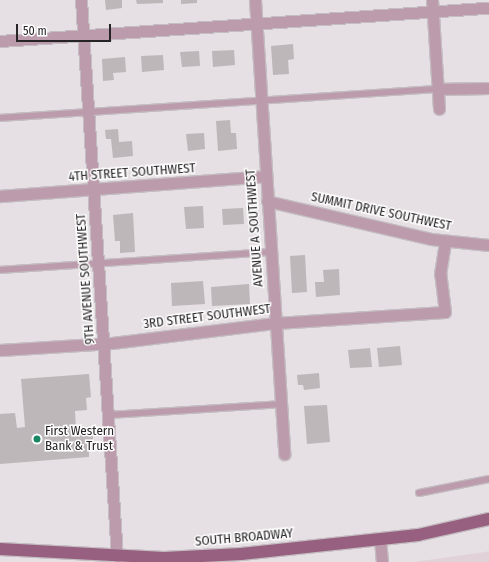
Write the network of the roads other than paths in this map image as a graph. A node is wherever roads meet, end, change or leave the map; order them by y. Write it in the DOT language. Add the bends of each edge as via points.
graph roads {
  1 [pos="81,0"];
  2 [pos="255,0"];
  3 [pos="432,0"];
  4 [pos="489,8"];
  5 [pos="432,12"];
  6 [pos="256,24"];
  7 [pos="84,36"];
  8 [pos="0,41"];
  9 [pos="489,88"];
  10 [pos="438,89"];
  11 [pos="261,100"];
  12 [pos="439,109"];
  13 [pos="88,112"];
  14 [pos="0,118"];
  15 [pos="265,176"];
  16 [pos="94,190"];
  17 [pos="0,196"];
  18 [pos="267,201"];
  19 [pos="445,241"];
  20 [pos="489,245"];
  21 [pos="271,252"];
  22 [pos="99,264"];
  23 [pos="0,270"];
  24 [pos="276,323"];
  25 [pos="104,343"];
  26 [pos="0,350"];
  27 [pos="281,404"];
  28 [pos="108,415"];
  29 [pos="284,454"];
  30 [pos="489,480"];
  31 [pos="419,493"];
  32 [pos="489,519"];
  33 [pos="380,539"];
  34 [pos="0,549"];
  35 [pos="117,556"];
  36 [pos="382,562"];
  1 -- 7 [label="street, 9TH AVENUE SOUTHWEST"];
  2 -- 6 [label="street, AVENUE A SOUTHWEST"];
  3 -- 5 [label="street"];
  4 -- 5 [label="street"];
  5 -- 6 [label="street"];
  5 -- 10 [label="street"];
  6 -- 7 [label="street"];
  6 -- 11 [label="street, AVENUE A SOUTHWEST"];
  7 -- 8 [label="street"];
  7 -- 13 [label="street, 9TH AVENUE SOUTHWEST"];
  9 -- 10 [label="street"];
  10 -- 11 [label="lane"];
  10 -- 12 [label="street"];
  11 -- 13 [label="lane"];
  11 -- 15 [label="street, AVENUE A SOUTHWEST"];
  13 -- 14 [label="lane"];
  13 -- 16 [label="street, 9TH AVENUE SOUTHWEST"];
  15 -- 16 [label="street, 4TH STREET SOUTHWEST"];
  15 -- 18 [label="street, AVENUE A SOUTHWEST"];
  16 -- 17 [label="street, 4TH STREET SOUTHWEST"];
  16 -- 22 [label="street, 9TH AVENUE SOUTHWEST"];
  18 -- 19 [label="street, SUMMIT DRIVE SOUTHWEST"];
  18 -- 21 [label="street, AVENUE A SOUTHWEST"];
  19 -- 20 [label="street, SUMMIT DRIVE SOUTHWEST"];
  19 -- 24 [label="street, 3RD STREET SOUTHWEST" via="440,274 445,312"];
  21 -- 22 [label="lane"];
  21 -- 24 [label="street, AVENUE A SOUTHWEST"];
  22 -- 23 [label="lane"];
  22 -- 25 [label="street, 9TH AVENUE SOUTHWEST"];
  24 -- 25 [label="street, 3RD STREET SOUTHWEST"];
  24 -- 27 [label="street, AVENUE A SOUTHWEST"];
  25 -- 26 [label="street, 3RD STREET SOUTHWEST"];
  25 -- 28 [label="street, 9TH AVENUE SOUTHWEST"];
  27 -- 28 [label="lane"];
  27 -- 29 [label="street, AVENUE A SOUTHWEST"];
  28 -- 35 [label="street, 9TH AVENUE SOUTHWEST"];
  30 -- 31 [label="lane"];
  32 -- 33 [label="main road, SOUTH BROADWAY" via="418,535"];
  33 -- 35 [label="main road, SOUTH BROADWAY" via="241,554 164,558"];
  33 -- 36 [label="street"];
  34 -- 35 [label="main road, SOUTH BROADWAY"];
}
